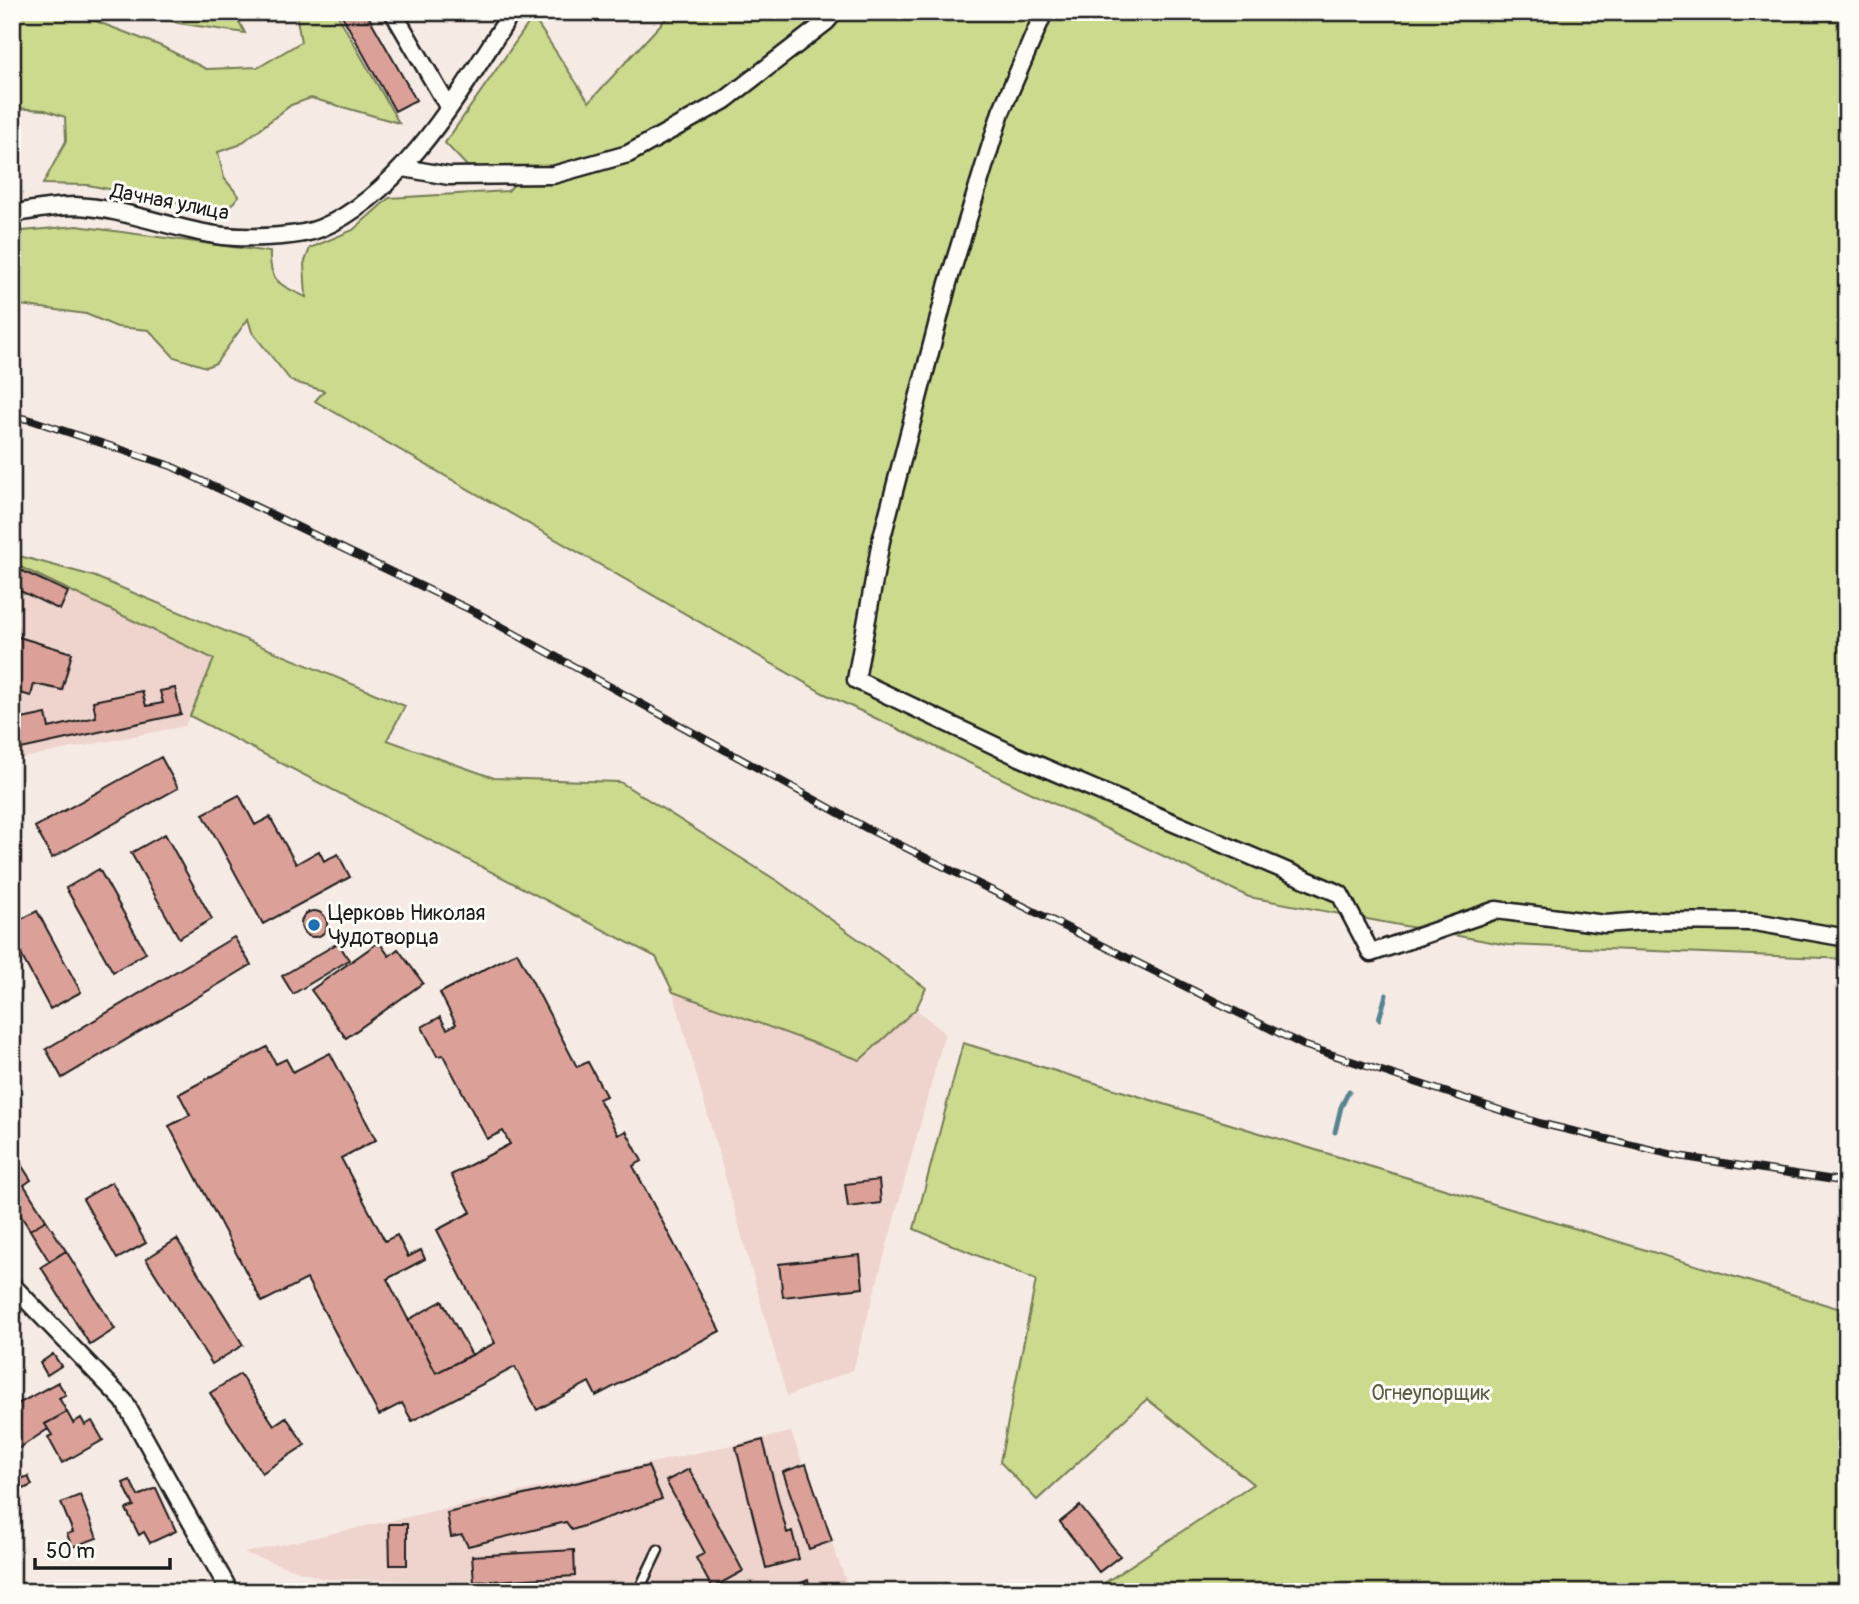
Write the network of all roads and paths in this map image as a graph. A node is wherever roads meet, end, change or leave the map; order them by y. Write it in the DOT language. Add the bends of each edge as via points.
graph roads {
  1 [pos="393,12"];
  2 [pos="512,12"];
  3 [pos="835,12"];
  4 [pos="1044,12"];
  5 [pos="449,108"];
  6 [pos="404,168"];
  7 [pos="12,214"];
  8 [pos="1847,938"];
  9 [pos="12,1285"];
  10 [pos="658,1550"];
  11 [pos="230,1592"];
  12 [pos="638,1592"];
  1 -- 5 [label="street"];
  2 -- 5 [label="street, Дачная улица"];
  3 -- 6 [label="street" via="725,100 628,154 553,175 449,176"];
  4 -- 8 [label="street" via="1001,112 948,284 881,541 856,680 1017,756 1340,894 1371,953 1496,910 1605,924 1755,922"];
  5 -- 6 [label="street, Дачная улица"];
  6 -- 7 [label="street, Дачная улица" via="321,229 287,236 218,235 75,206"];
  9 -- 11 [label="street" via="124,1401"];
  10 -- 12 [label="lane"];
}
